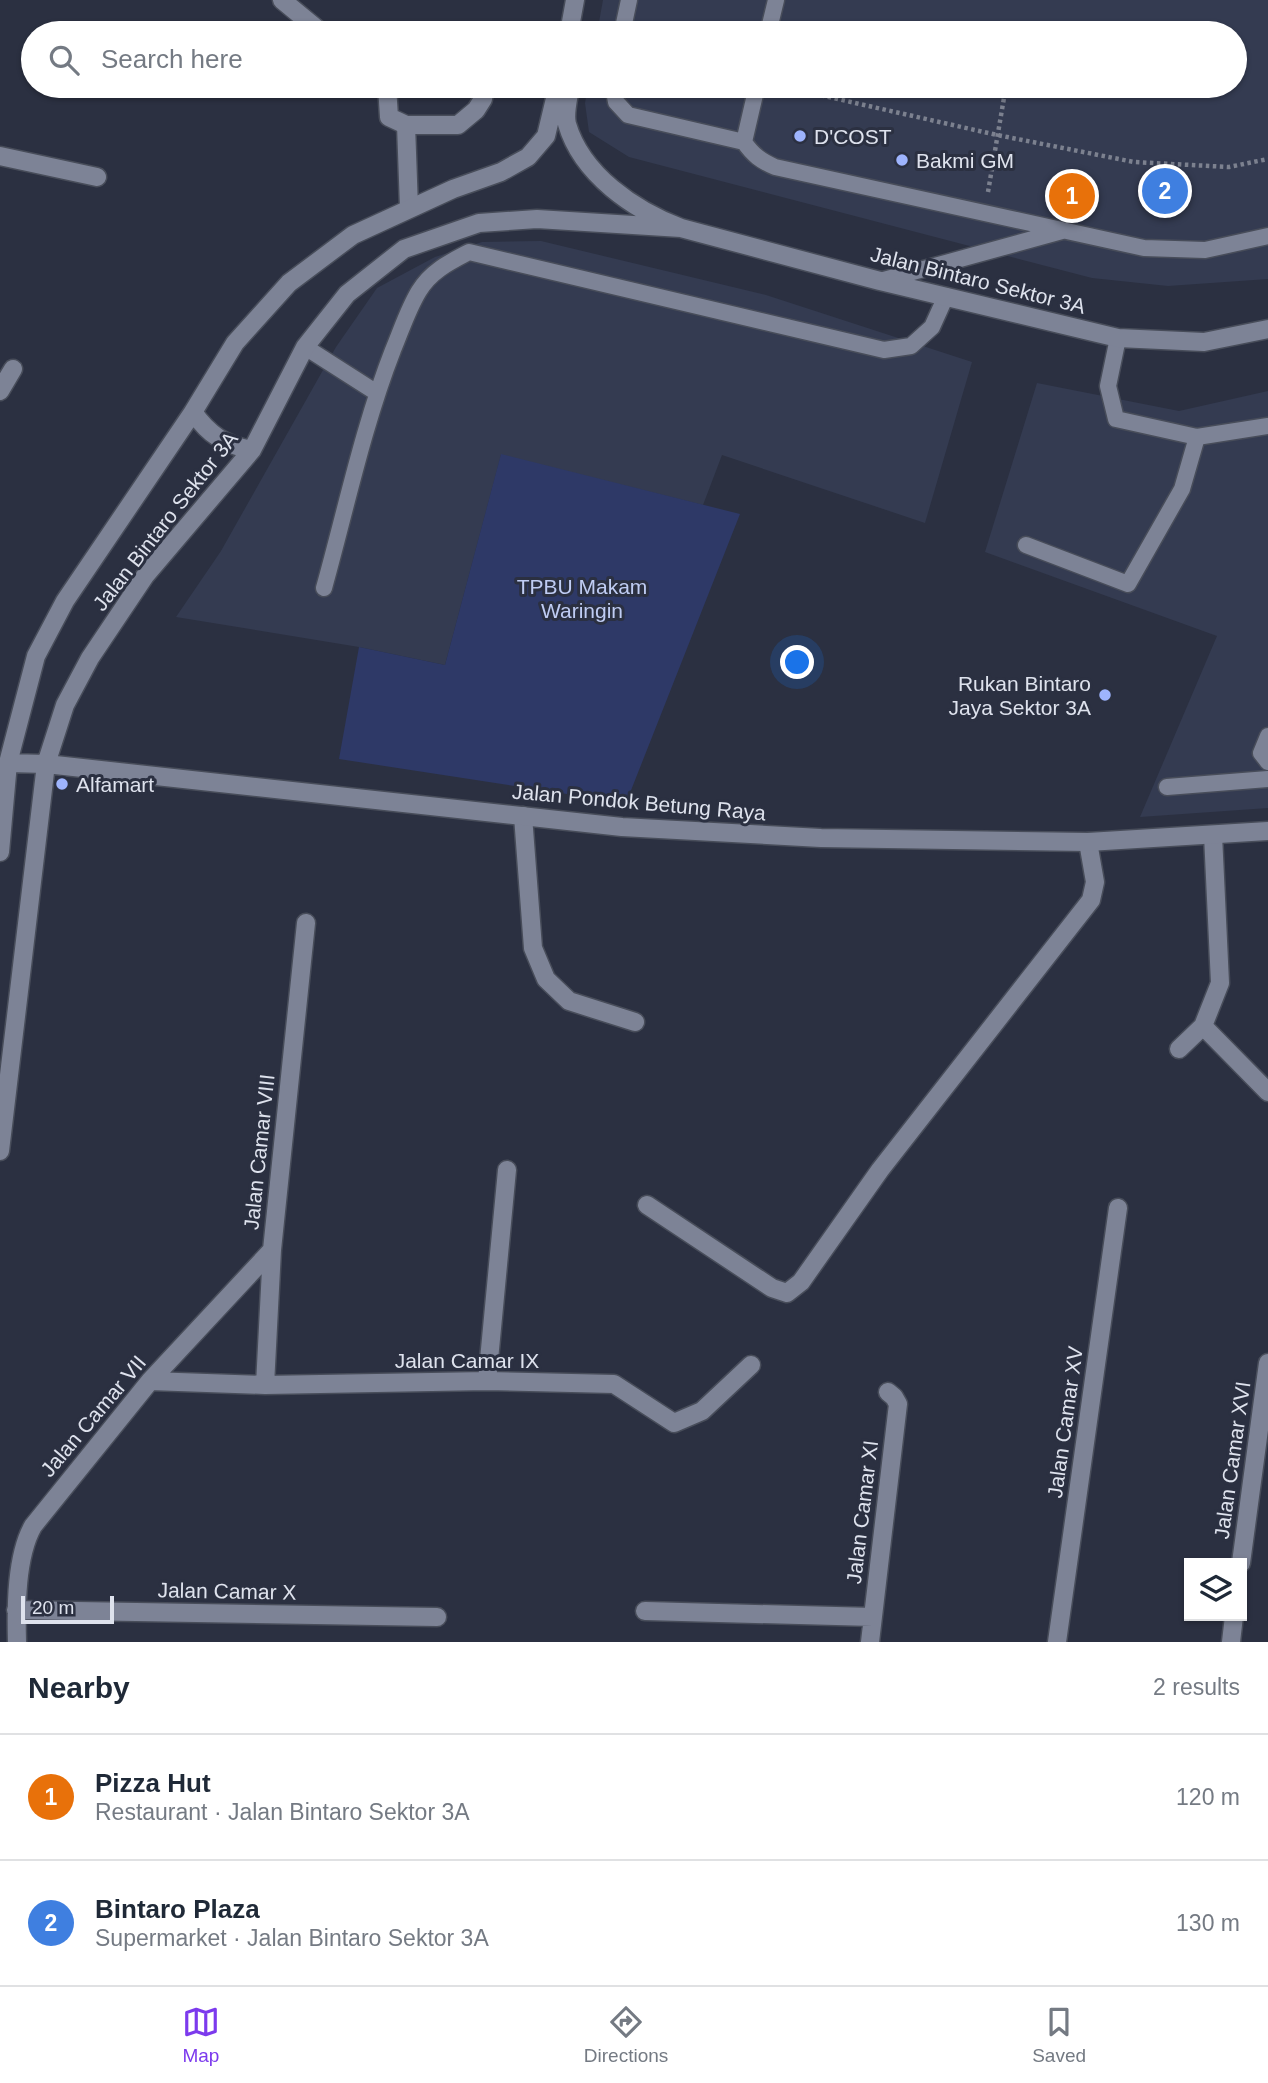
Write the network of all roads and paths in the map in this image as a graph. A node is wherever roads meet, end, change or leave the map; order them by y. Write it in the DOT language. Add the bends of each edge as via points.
graph roads {
  1 [pos="282,0"];
  2 [pos="575,0"];
  3 [pos="629,0"];
  4 [pos="776,0"];
  5 [pos="307,21"];
  6 [pos="571,21"];
  7 [pos="625,21"];
  8 [pos="771,21"];
  9 [pos="388,98"];
  10 [pos="483,98"];
  11 [pos="555,98"];
  12 [pos="569,98"];
  13 [pos="614,98"];
  14 [pos="754,98"];
  15 [pos="833,98"];
  16 [pos="1004,98"];
  17 [pos="407,125"];
  18 [pos="998,135"];
  19 [pos="744,142"];
  20 [pos="0,156"];
  21 [pos="1268,159"];
  22 [pos="97,177"];
  23 [pos="409,208"];
  24 [pos="985,212"];
  25 [pos="681,228"];
  26 [pos="1068,230"];
  27 [pos="1268,236"];
  28 [pos="880,281"];
  29 [pos="946,296"];
  30 [pos="1268,329"];
  31 [pos="1118,338"];
  32 [pos="305,347"];
  33 [pos="13,369"];
  34 [pos="0,391"];
  35 [pos="377,393"];
  36 [pos="193,412"];
  37 [pos="1268,426"];
  38 [pos="1197,436"];
  39 [pos="252,450"];
  40 [pos="1026,545"];
  41 [pos="324,588"];
  42 [pos="1268,736"];
  43 [pos="1268,762"];
  44 [pos="8,763"];
  45 [pos="46,764"];
  46 [pos="1268,779"];
  47 [pos="1167,787"];
  48 [pos="523,816"];
  49 [pos="1268,831"];
  50 [pos="1213,835"];
  51 [pos="1088,842"];
  52 [pos="0,852"];
  53 [pos="306,923"];
  54 [pos="635,1022"];
  55 [pos="1203,1026"];
  56 [pos="1179,1049"];
  57 [pos="1268,1092"];
  58 [pos="0,1151"];
  59 [pos="507,1170"];
  60 [pos="647,1205"];
  61 [pos="1118,1208"];
  62 [pos="272,1250"];
  63 [pos="1268,1363"];
  64 [pos="751,1365"];
  65 [pos="150,1381"];
  66 [pos="487,1381"];
  67 [pos="265,1385"];
  68 [pos="888,1392"];
  69 [pos="1242,1558"];
  70 [pos="16,1610"];
  71 [pos="645,1611"];
  72 [pos="437,1617"];
  73 [pos="873,1617"];
  74 [pos="1233,1621"];
  75 [pos="17,1642"];
  76 [pos="870,1642"];
  77 [pos="1057,1642"];
  78 [pos="1231,1642"];
  1 -- 5 [label="street"];
  2 -- 6 [label="street"];
  3 -- 7 [label="lane"];
  4 -- 8 [label="lane"];
  9 -- 17 [label="street" via="390,117"];
  10 -- 17 [label="street" via="458,125"];
  11 -- 23 [label="street, Jalan Bintaro Sektor 3A" via="546,136 528,157"];
  12 -- 25 [label="street, Jalan Bintaro Sektor 3A" via="566,122 593,169 632,205"];
  13 -- 19 [label="lane" via="628,115"];
  14 -- 19 [label="lane"];
  15 -- 18 [label="path"];
  16 -- 18 [label="path"];
  17 -- 23 [label="street"];
  18 -- 21 [label="path" via="1134,162 1229,167"];
  18 -- 24 [label="path"];
  19 -- 24 [label="lane" via="761,162 775,167"];
  20 -- 22 [label="street"];
  23 -- 36 [label="street, Jalan Bintaro Sektor 3A" via="352,235 289,284 234,343"];
  24 -- 26 [label="lane"];
  25 -- 28 [label="street, Jalan Bintaro Sektor 3A"];
  25 -- 32 [label="street, Jalan Bintaro Sektor 3A" via="537,219 479,223 404,249 347,294"];
  26 -- 27 [label="lane" via="1144,248 1205,250"];
  26 -- 28 [label="lane"];
  28 -- 29 [label="street, Jalan Bintaro Sektor 3A"];
  29 -- 31 [label="street, Jalan Bintaro Sektor 3A"];
  29 -- 35 [label="lane" via="932,327 911,346 884,350 470,252 441,267 419,290"];
  30 -- 31 [label="street, Jalan Bintaro Sektor 3A" via="1204,342"];
  31 -- 38 [label="lane" via="1108,386 1116,419"];
  32 -- 35 [label="lane"];
  32 -- 39 [label="street, Jalan Bintaro Sektor 3A"];
  33 -- 34 [label="street"];
  35 -- 41 [label="lane"];
  36 -- 39 [label="street" via="217,438"];
  36 -- 44 [label="street, Jalan Bintaro Sektor 3A" via="65,601 36,656"];
  37 -- 38 [label="lane"];
  38 -- 40 [label="lane" via="1182,489 1128,584"];
  39 -- 45 [label="street, Jalan Bintaro Sektor 3A" via="145,576 90,658 65,705"];
  42 -- 43 [label="lane" via="1261,753"];
  44 -- 45 [label="street, Jalan Pondok Betung Raya"];
  44 -- 52 [label="street, Jalan Bintaro Sektor 3A"];
  45 -- 48 [label="street, Jalan Pondok Betung Raya"];
  45 -- 58 [label="street, Jalan Bintaro Sektor 3A"];
  46 -- 47 [label="lane"];
  48 -- 51 [label="street, Jalan Pondok Betung Raya" via="622,827 821,838"];
  48 -- 54 [label="street" via="533,948 546,979 569,1000"];
  49 -- 50 [label="street, Jalan Pondok Betung Raya"];
  50 -- 51 [label="street, Jalan Pondok Betung Raya"];
  50 -- 55 [label="street" via="1220,983"];
  51 -- 60 [label="street" via="1095,882 1091,900 880,1170 794,1290 778,1292"];
  53 -- 62 [label="street, Jalan Camar VIII"];
  55 -- 56 [label="street"];
  55 -- 57 [label="street"];
  59 -- 66 [label="street"];
  61 -- 77 [label="street, Jalan Camar XV"];
  62 -- 65 [label="street, Jalan Camar VII"];
  62 -- 67 [label="street, Jalan Camar VIII"];
  63 -- 69 [label="street, Jalan Camar XVI"];
  64 -- 66 [label="street, Jalan Camar IX" via="702,1411 674,1423 614,1384"];
  65 -- 67 [label="street, Jalan Camar IX"];
  65 -- 70 [label="street, Jalan Camar VII" via="25,1539"];
  66 -- 67 [label="street, Jalan Camar IX"];
  68 -- 73 [label="street, Jalan Camar XI" via="898,1404"];
  70 -- 72 [label="street, Jalan Camar X"];
  70 -- 75 [label="street, Jalan Camar VII"];
  71 -- 73 [label="street"];
  73 -- 76 [label="street, Jalan Camar XI"];
  74 -- 78 [label="street"];
}
